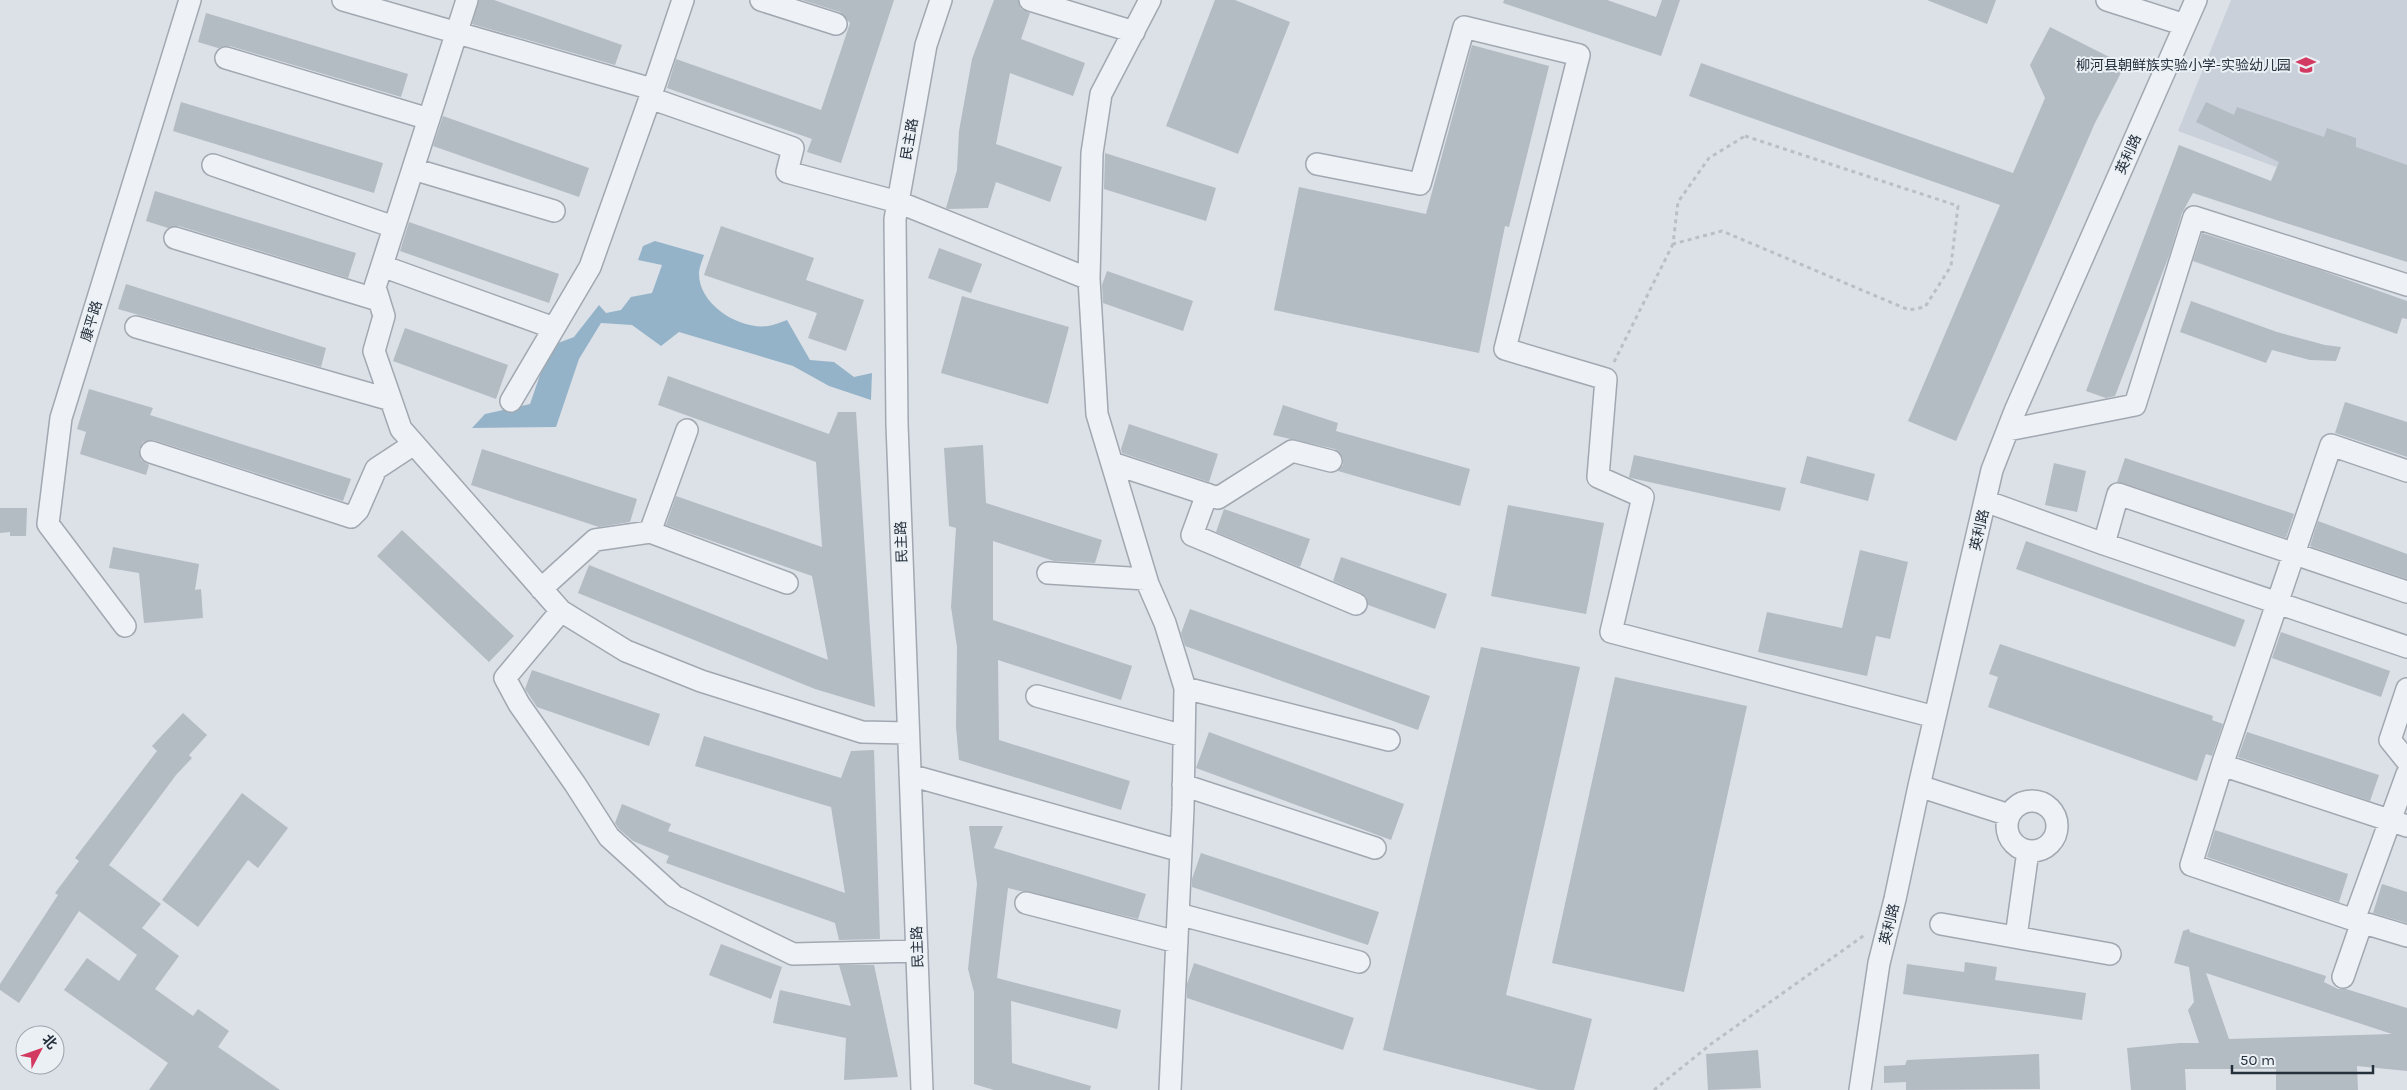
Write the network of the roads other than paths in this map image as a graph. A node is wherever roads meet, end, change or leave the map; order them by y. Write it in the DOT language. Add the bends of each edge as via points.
graph roads {
  1 [pos="190,0"];
  2 [pos="343,0"];
  3 [pos="467,0"];
  4 [pos="683,0"];
  5 [pos="761,0"];
  6 [pos="941,0"];
  7 [pos="1030,0"];
  8 [pos="1150,0"];
  9 [pos="2107,0"];
  10 [pos="2196,0"];
  11 [pos="836,24"];
  12 [pos="2185,25"];
  13 [pos="1134,32"];
  14 [pos="456,33"];
  15 [pos="226,58"];
  16 [pos="651,94"];
  17 [pos="428,119"];
  18 [pos="1317,164"];
  19 [pos="213,165"];
  20 [pos="413,169"];
  21 [pos="898,202"];
  22 [pos="554,212"];
  23 [pos="394,227"];
  24 [pos="175,238"];
  25 [pos="382,266"];
  26 [pos="1088,279"];
  27 [pos="2407,286"];
  28 [pos="378,300"];
  29 [pos="136,327"];
  30 [pos="554,328"];
  31 [pos="391,400"];
  32 [pos="511,401"];
  33 [pos="687,430"];
  34 [pos="2008,430"];
  35 [pos="414,444"];
  36 [pos="151,452"];
  37 [pos="1331,460"];
  38 [pos="1112,463"];
  39 [pos="2407,471"];
  40 [pos="1207,494"];
  41 [pos="1985,501"];
  42 [pos="650,532"];
  43 [pos="2104,544"];
  44 [pos="2294,553"];
  45 [pos="1048,573"];
  46 [pos="1146,579"];
  47 [pos="788,583"];
  48 [pos="541,589"];
  49 [pos="2407,592"];
  50 [pos="2277,603"];
  51 [pos="1356,604"];
  52 [pos="561,611"];
  53 [pos="125,626"];
  54 [pos="2407,647"];
  55 [pos="1185,688"];
  56 [pos="2407,689"];
  57 [pos="1037,696"];
  58 [pos="1935,717"];
  59 [pos="908,733"];
  60 [pos="1184,736"];
  61 [pos="1390,740"];
  62 [pos="2407,761"];
  63 [pos="2222,765"];
  64 [pos="2407,774"];
  65 [pos="910,775"];
  66 [pos="1183,785"];
  67 [pos="1919,786"];
  68 [pos="2009,815"];
  69 [pos="2398,824"];
  70 [pos="1375,848"];
  71 [pos="1181,851"];
  72 [pos="2028,851"];
  73 [pos="1026,903"];
  74 [pos="1178,914"];
  75 [pos="2358,921"];
  76 [pos="1941,924"];
  77 [pos="2407,936"];
  78 [pos="2016,937"];
  79 [pos="1177,942"];
  80 [pos="917,951"];
  81 [pos="2110,954"];
  82 [pos="1359,962"];
  83 [pos="2344,977"];
  84 [pos="922,1090"];
  85 [pos="1170,1090"];
  86 [pos="1860,1090"];
  1 -- 53 [label="street, 康平路" via="61,418 48,524"];
  2 -- 14 [label="street"];
  3 -- 14 [label="street"];
  4 -- 16 [label="street"];
  5 -- 11 [label="street"];
  6 -- 21 [label="street, 民主路" via="926,45"];
  7 -- 13 [label="street"];
  8 -- 13 [label="street"];
  9 -- 12 [label="street"];
  10 -- 12 [label="street, 英利路"];
  12 -- 34 [label="street, 英利路"];
  13 -- 26 [label="street" via="1102,94 1092,153"];
  14 -- 16 [label="street"];
  14 -- 17 [label="street"];
  15 -- 17 [label="street"];
  16 -- 21 [label="street" via="793,148 787,172"];
  16 -- 30 [label="street" via="590,266"];
  17 -- 20 [label="street"];
  18 -- 58 [label="street" via="1420,184 1464,27 1579,54 1506,349 1606,379 1598,477 1643,497 1612,632"];
  19 -- 23 [label="street"];
  20 -- 22 [label="street"];
  20 -- 23 [label="street"];
  21 -- 26 [label="street"];
  21 -- 59 [label="street, 民主路" via="894,219 896,424"];
  23 -- 25 [label="street"];
  24 -- 28 [label="street"];
  25 -- 28 [label="street" via="375,287"];
  25 -- 30 [label="street"];
  26 -- 38 [label="street" via="1097,414"];
  27 -- 34 [label="street" via="2194,217 2135,405"];
  28 -- 31 [label="street" via="384,316 374,351"];
  29 -- 31 [label="street"];
  30 -- 32 [label="street"];
  31 -- 35 [label="street" via="401,429"];
  33 -- 42 [label="street"];
  34 -- 41 [label="street, 英利路" via="1992,470"];
  35 -- 36 [label="street" via="376,469 358,510 351,518"];
  35 -- 48 [label="street"];
  37 -- 40 [label="street" via="1292,452 1218,498"];
  38 -- 40 [label="street"];
  38 -- 46 [label="street"];
  39 -- 44 [label="street" via="2331,445"];
  40 -- 51 [label="street" via="1192,535"];
  41 -- 43 [label="street"];
  41 -- 58 [label="street, 英利路"];
  42 -- 47 [label="street"];
  42 -- 48 [label="street" via="595,540"];
  43 -- 44 [label="street" via="2118,494"];
  43 -- 50 [label="street"];
  44 -- 49 [label="street"];
  44 -- 50 [label="street"];
  45 -- 46 [label="street"];
  46 -- 55 [label="street" via="1165,623"];
  48 -- 52 [label="street"];
  50 -- 54 [label="street"];
  50 -- 63 [label="street"];
  52 -- 59 [label="street" via="626,651 701,681 862,732"];
  52 -- 80 [label="street" via="505,678 519,704 609,836 674,896 793,954"];
  55 -- 60 [label="street"];
  55 -- 61 [label="street"];
  56 -- 62 [label="street" via="2390,740"];
  57 -- 60 [label="street"];
  58 -- 67 [label="street, 英利路"];
  59 -- 65 [label="street, 民主路"];
  60 -- 66 [label="street"];
  63 -- 69 [label="street"];
  63 -- 75 [label="street" via="2191,865"];
  64 -- 69 [label="street"];
  65 -- 71 [label="street"];
  65 -- 80 [label="street, 民主路"];
  66 -- 70 [label="street"];
  66 -- 71 [label="street"];
  67 -- 68 [label="street"];
  67 -- 86 [label="street, 英利路" via="1879,963"];
  68 -- 72 [label="street" via="2006,827 2009,838 2017,847"];
  68 -- 72 [label="street" via="2015,807 2036,801 2053,814 2056,829 2050,844 2040,850"];
  69 -- 75 [label="street"];
  71 -- 74 [label="street"];
  72 -- 78 [label="street"];
  73 -- 79 [label="street"];
  74 -- 79 [label="street"];
  74 -- 82 [label="street"];
  75 -- 77 [label="street"];
  75 -- 83 [label="street"];
  76 -- 78 [label="street"];
  78 -- 81 [label="street"];
  79 -- 85 [label="street"];
  80 -- 84 [label="street, 民主路"];
}
